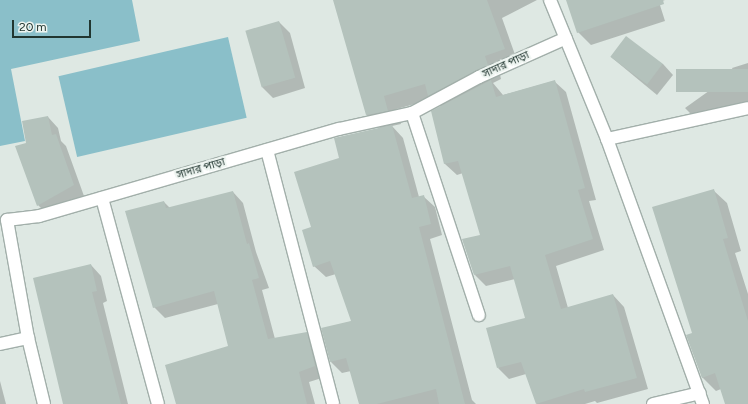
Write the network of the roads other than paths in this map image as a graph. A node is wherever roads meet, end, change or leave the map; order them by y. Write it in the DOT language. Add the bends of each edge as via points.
graph roads {
  1 [pos="550,0"];
  2 [pos="566,38"];
  3 [pos="748,108"];
  4 [pos="412,113"];
  5 [pos="608,139"];
  6 [pos="267,150"];
  7 [pos="102,198"];
  8 [pos="3,220"];
  9 [pos="479,315"];
  10 [pos="28,338"];
  11 [pos="0,344"];
  12 [pos="702,398"];
  13 [pos="44,404"];
  14 [pos="158,404"];
  15 [pos="333,404"];
  16 [pos="653,404"];
  1 -- 2 [label="street"];
  2 -- 4 [label="street, সাদার পাড়া" via="479,77"];
  2 -- 5 [label="street"];
  3 -- 5 [label="street"];
  4 -- 6 [label="street, সাদার পাড়া" via="339,129"];
  4 -- 9 [label="street"];
  5 -- 12 [label="street"];
  6 -- 7 [label="street, সাদার পাড়া"];
  6 -- 15 [label="street"];
  7 -- 8 [label="street, সাদার পাড়া" via="39,216"];
  7 -- 14 [label="street"];
  8 -- 10 [label="street, সাদার পাড়া"];
  10 -- 11 [label="street"];
  10 -- 13 [label="street, সাদার পাড়া"];
  12 -- 16 [label="street"];
}
